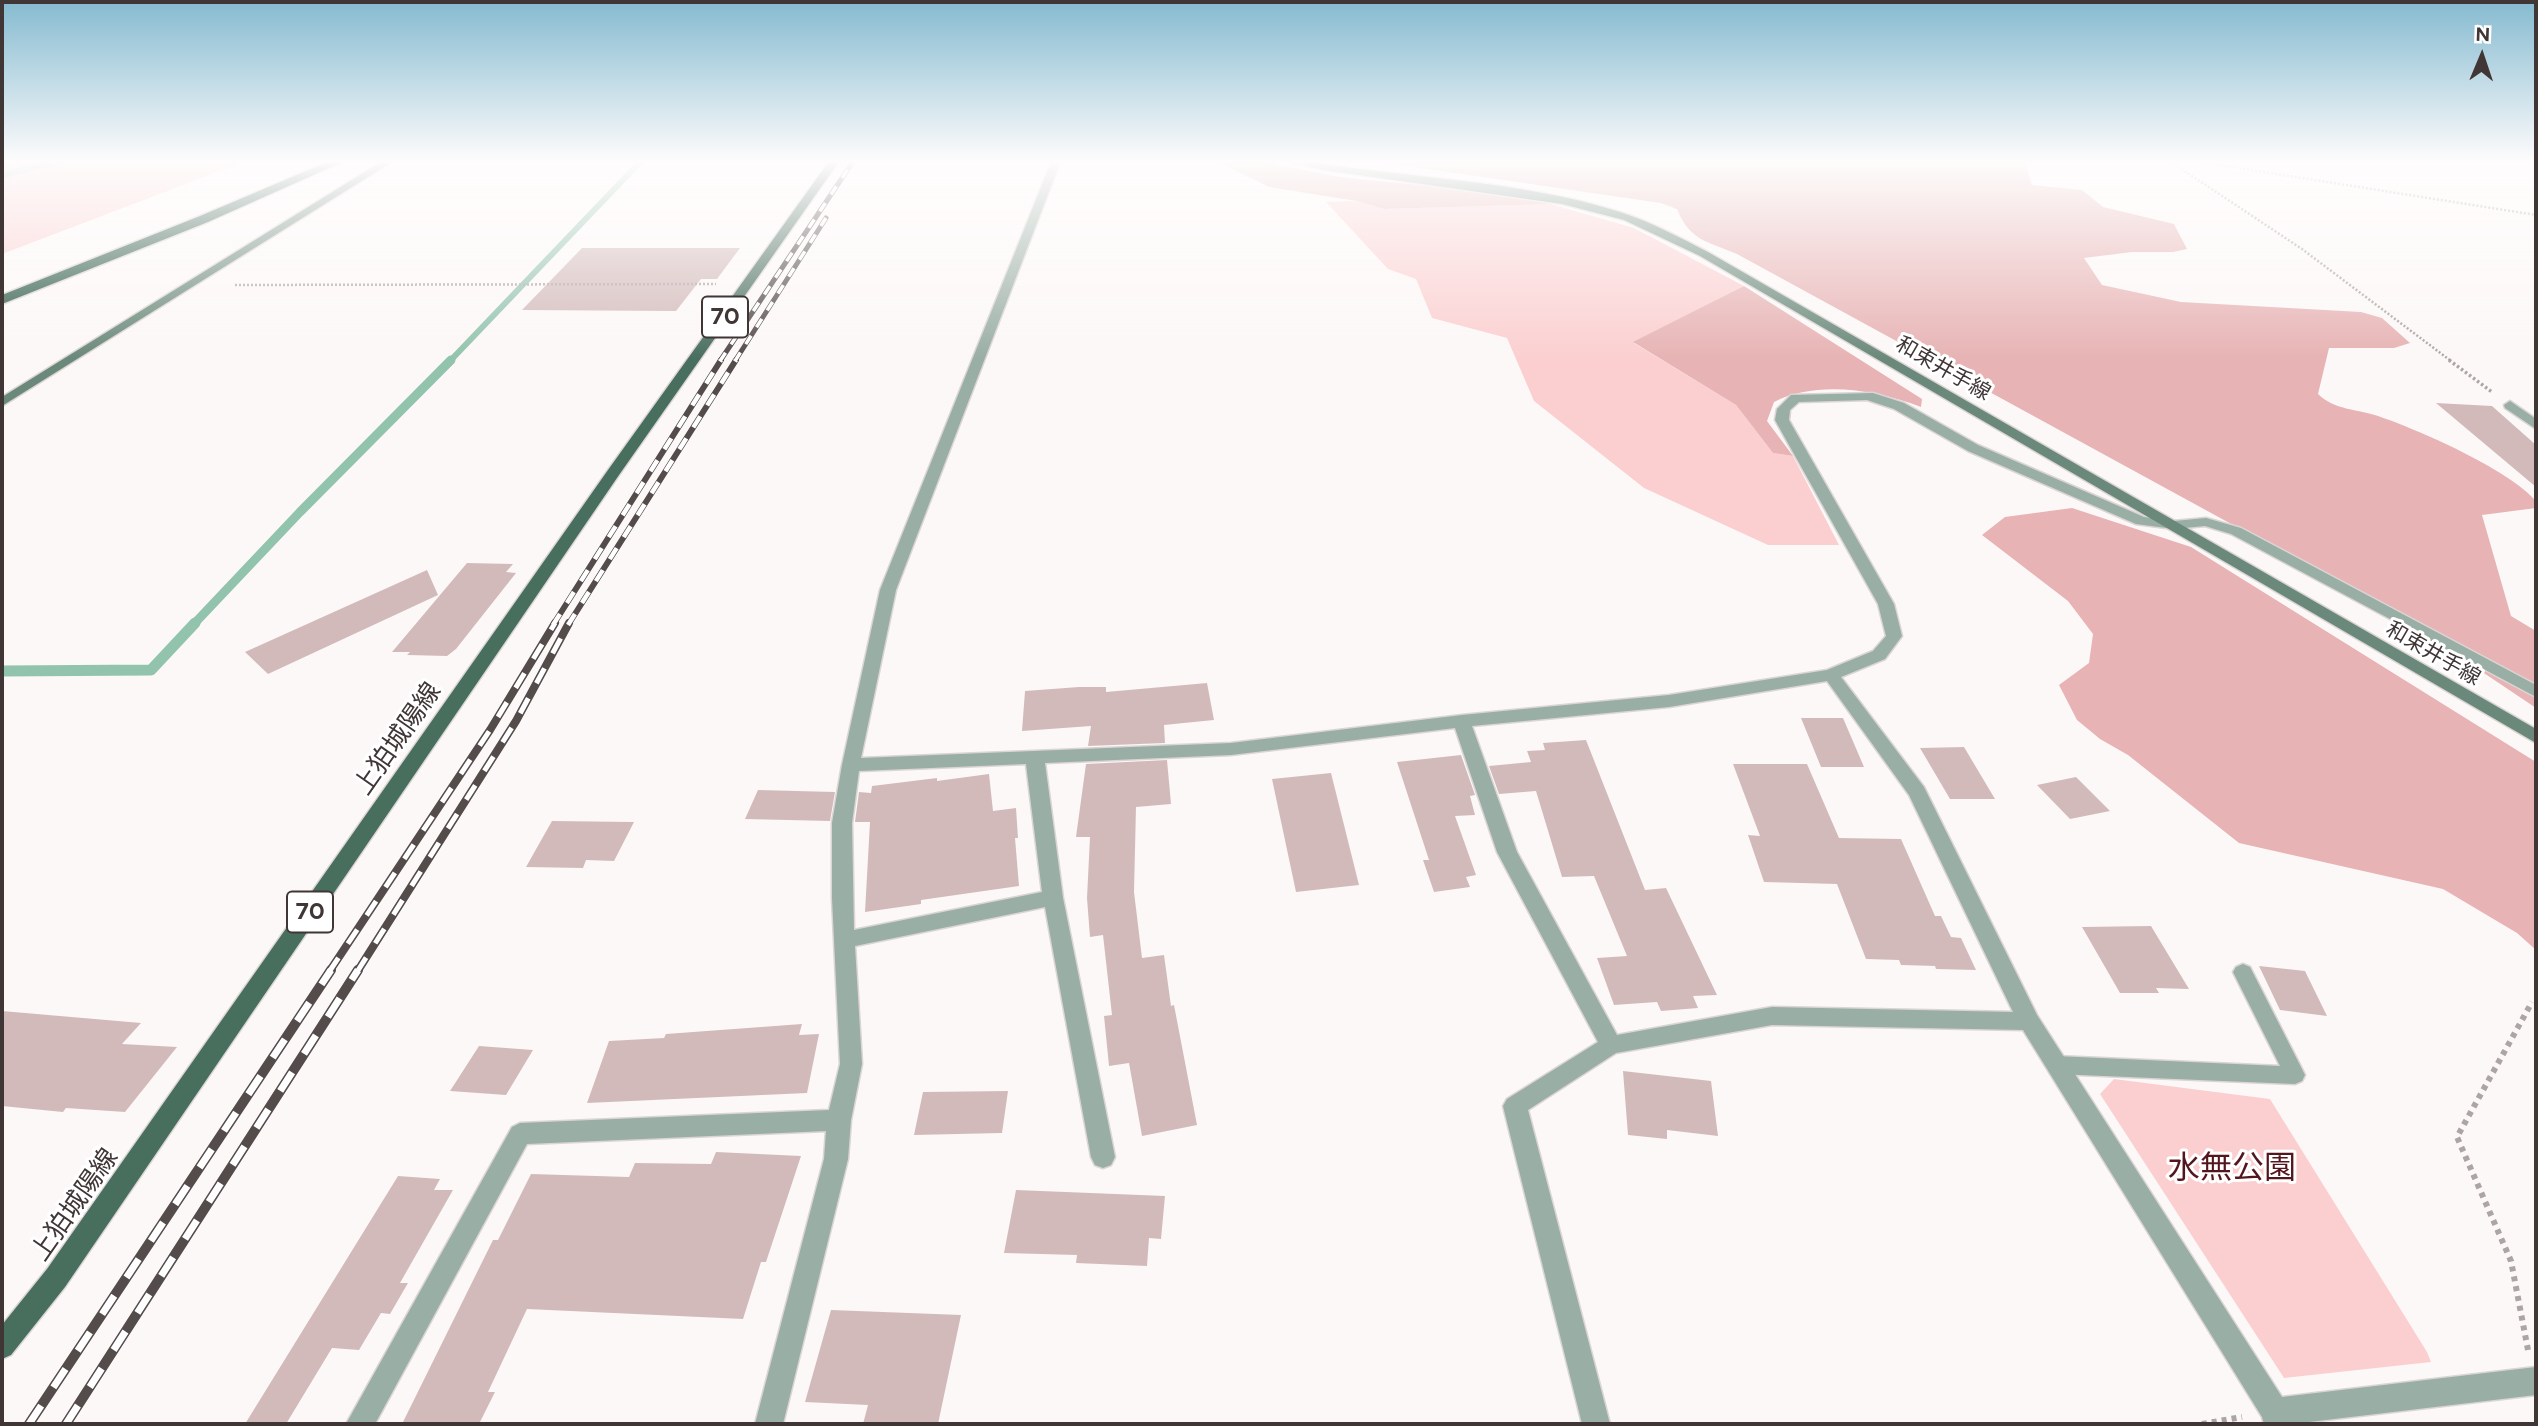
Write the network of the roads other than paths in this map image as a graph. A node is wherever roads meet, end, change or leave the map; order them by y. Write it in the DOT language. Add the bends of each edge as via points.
graph roads {
  1 [pos="185,227"];
  2 [pos="283,227"];
  3 [pos="788,227"];
  4 [pos="1030,227"];
  5 [pos="1650,227"];
  6 [pos="2,300"];
  7 [pos="2,402"];
  8 [pos="2536,407"];
  9 [pos="2536,425"];
  10 [pos="2174,525"];
  11 [pos="1831,675"];
  12 [pos="2536,692"];
  13 [pos="1462,721"];
  14 [pos="2536,737"];
  15 [pos="1035,759"];
  16 [pos="851,765"];
  17 [pos="1054,898"];
  18 [pos="845,940"];
  19 [pos="2243,972"];
  20 [pos="2029,1021"];
  21 [pos="1611,1045"];
  22 [pos="2056,1065"];
  23 [pos="838,1119"];
  24 [pos="1103,1157"];
  25 [pos="2,1346"];
  26 [pos="2535,1381"];
  27 [pos="2277,1418"];
  28 [pos="360,1424"];
  29 [pos="768,1424"];
  30 [pos="1596,1424"];
  1 -- 6 [label="highway"];
  2 -- 7 [label="main road"];
  3 -- 25 [label="main road, 上狛城陽線 / 70" via="64,1267"];
  4 -- 16 [label="street" via="888,590"];
  5 -- 10 [label="main road, 和束井手線"];
  8 -- 9 [label="street" via="2510,405"];
  10 -- 11 [label="street" via="2141,521 2085,498 1973,449 1899,406 1868,396 1796,398 1784,409 1782,420 1886,604 1894,636 1879,655"];
  10 -- 12 [label="street" via="2206,522 2236,531"];
  10 -- 14 [label="main road, 和束井手線"];
  11 -- 13 [label="street" via="1669,701"];
  11 -- 20 [label="street" via="1917,793"];
  13 -- 15 [label="street" via="1231,749"];
  13 -- 21 [label="street" via="1507,852"];
  15 -- 16 [label="street"];
  15 -- 17 [label="street"];
  16 -- 18 [label="street" via="841,859"];
  17 -- 18 [label="street"];
  17 -- 24 [label="street"];
  18 -- 23 [label="street" via="851,1063"];
  19 -- 22 [label="lane" via="2295,1075"];
  20 -- 21 [label="street" via="1772,1016"];
  20 -- 22 [label="street"];
  21 -- 30 [label="street" via="1515,1106"];
  22 -- 27 [label="street"];
  23 -- 28 [label="street" via="520,1134"];
  23 -- 29 [label="street" via="835,1159"];
  26 -- 27 [label="street"];
}
